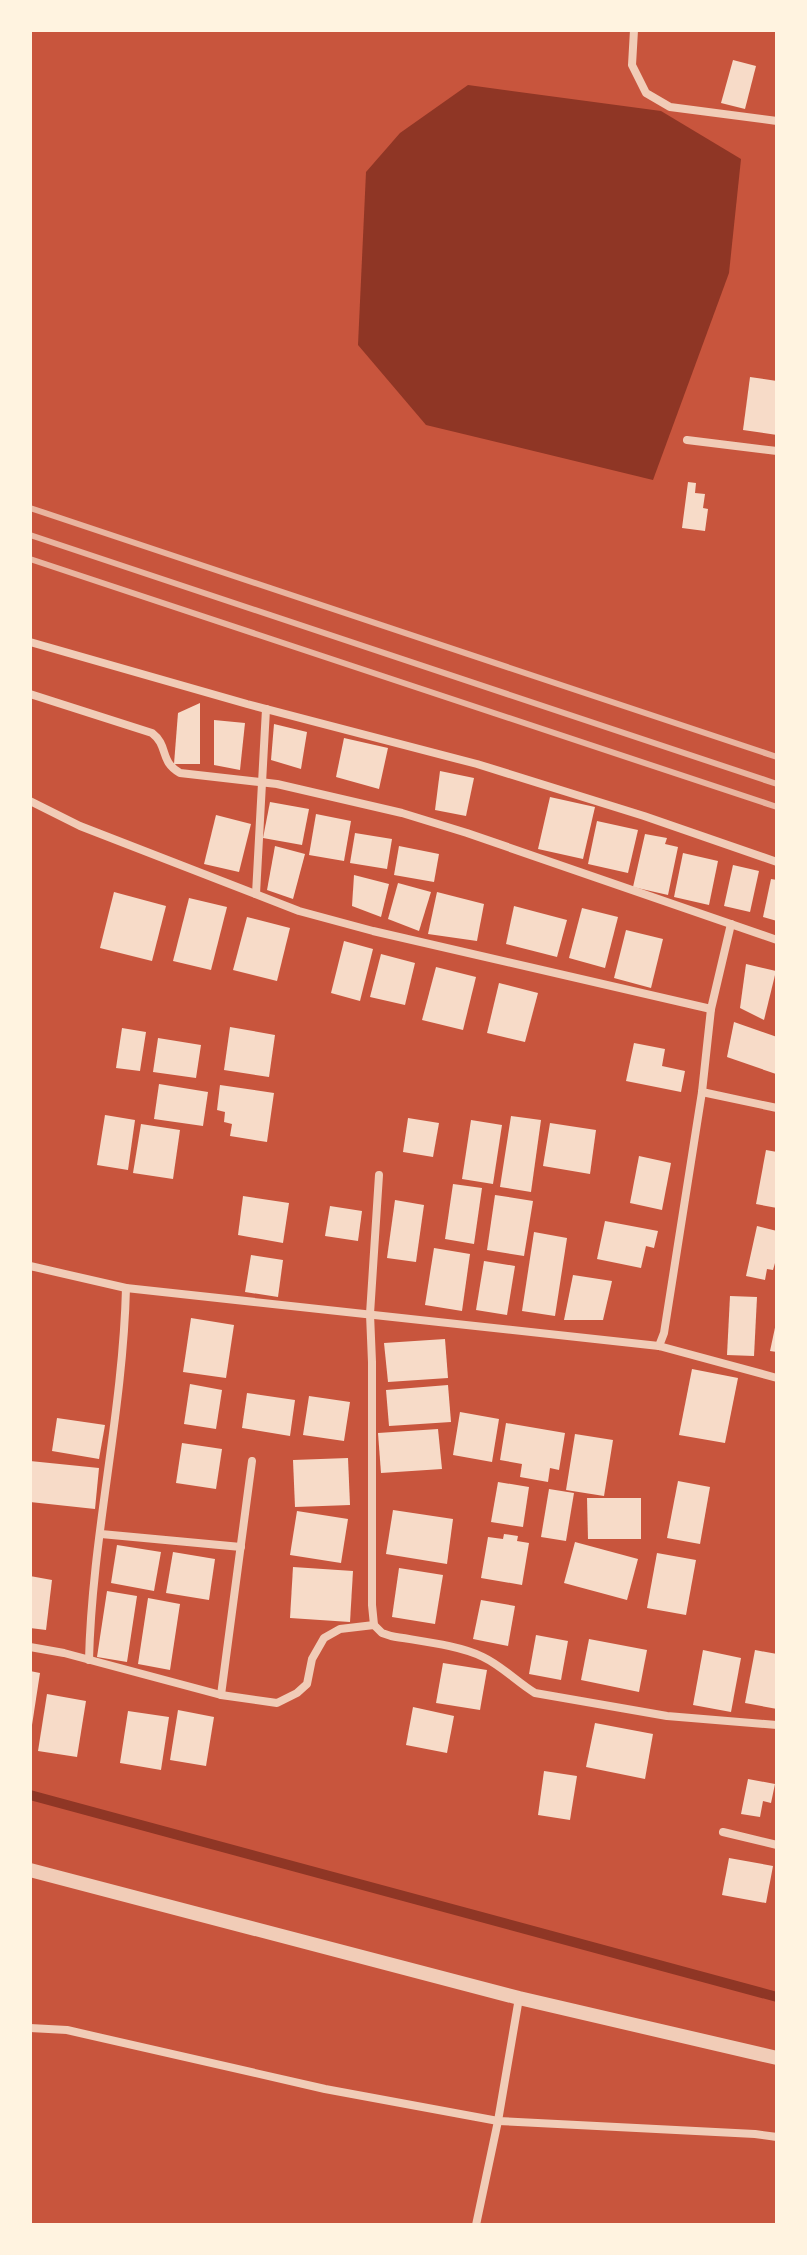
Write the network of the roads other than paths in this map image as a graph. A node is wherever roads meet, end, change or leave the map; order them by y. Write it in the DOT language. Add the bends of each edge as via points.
graph roads {
  1 [pos="634,30"];
  2 [pos="777,121"];
  3 [pos="687,440"];
  4 [pos="777,451"];
  5 [pos="30,642"];
  6 [pos="30,694"];
  7 [pos="266,709"];
  8 [pos="262,783"];
  9 [pos="30,801"];
  10 [pos="777,862"];
  11 [pos="256,894"];
  12 [pos="731,924"];
  13 [pos="777,940"];
  14 [pos="711,1009"];
  15 [pos="702,1092"];
  16 [pos="777,1108"];
  17 [pos="379,1175"];
  18 [pos="30,1266"];
  19 [pos="126,1288"];
  20 [pos="370,1314"];
  21 [pos="659,1346"];
  22 [pos="777,1378"];
  23 [pos="252,1461"];
  24 [pos="101,1534"];
  25 [pos="241,1547"];
  26 [pos="374,1625"];
  27 [pos="30,1647"];
  28 [pos="89,1660"];
  29 [pos="221,1695"];
  30 [pos="777,1725"];
  31 [pos="723,1832"];
  32 [pos="777,1845"];
  33 [pos="30,1870"];
  34 [pos="519,1998"];
  35 [pos="30,2028"];
  36 [pos="777,2058"];
  37 [pos="498,2121"];
  38 [pos="777,2137"];
  39 [pos="476,2225"];
  1 -- 2 [label="street" via="632,65 646,93 670,107"];
  3 -- 4 [label="street"];
  5 -- 7 [label="street"];
  6 -- 8 [label="street" via="152,733 167,762 180,773"];
  7 -- 8 [label="street"];
  7 -- 10 [label="street" via="477,764"];
  8 -- 11 [label="street"];
  8 -- 12 [label="street" via="402,813"];
  9 -- 11 [label="street" via="80,826"];
  11 -- 14 [label="street" via="373,931"];
  12 -- 13 [label="street"];
  12 -- 14 [label="street"];
  14 -- 15 [label="street"];
  15 -- 16 [label="street"];
  15 -- 21 [label="street"];
  17 -- 20 [label="street"];
  18 -- 19 [label="street"];
  19 -- 20 [label="street"];
  19 -- 24 [label="street"];
  20 -- 21 [label="street"];
  20 -- 26 [label="street"];
  21 -- 22 [label="street"];
  23 -- 25 [label="street"];
  24 -- 25 [label="street"];
  24 -- 28 [label="street"];
  25 -- 29 [label="street"];
  26 -- 29 [label="street" via="340,1629 324,1638 307,1684 277,1703"];
  26 -- 30 [label="street" via="391,1636 479,1655 535,1693 667,1716"];
  27 -- 28 [label="street"];
  28 -- 29 [label="street"];
  31 -- 32 [label="street"];
  33 -- 34 [label="street"];
  34 -- 36 [label="street"];
  34 -- 37 [label="street"];
  35 -- 37 [label="street" via="67,2030 325,2089"];
  37 -- 38 [label="street"];
  37 -- 39 [label="street"];
}
